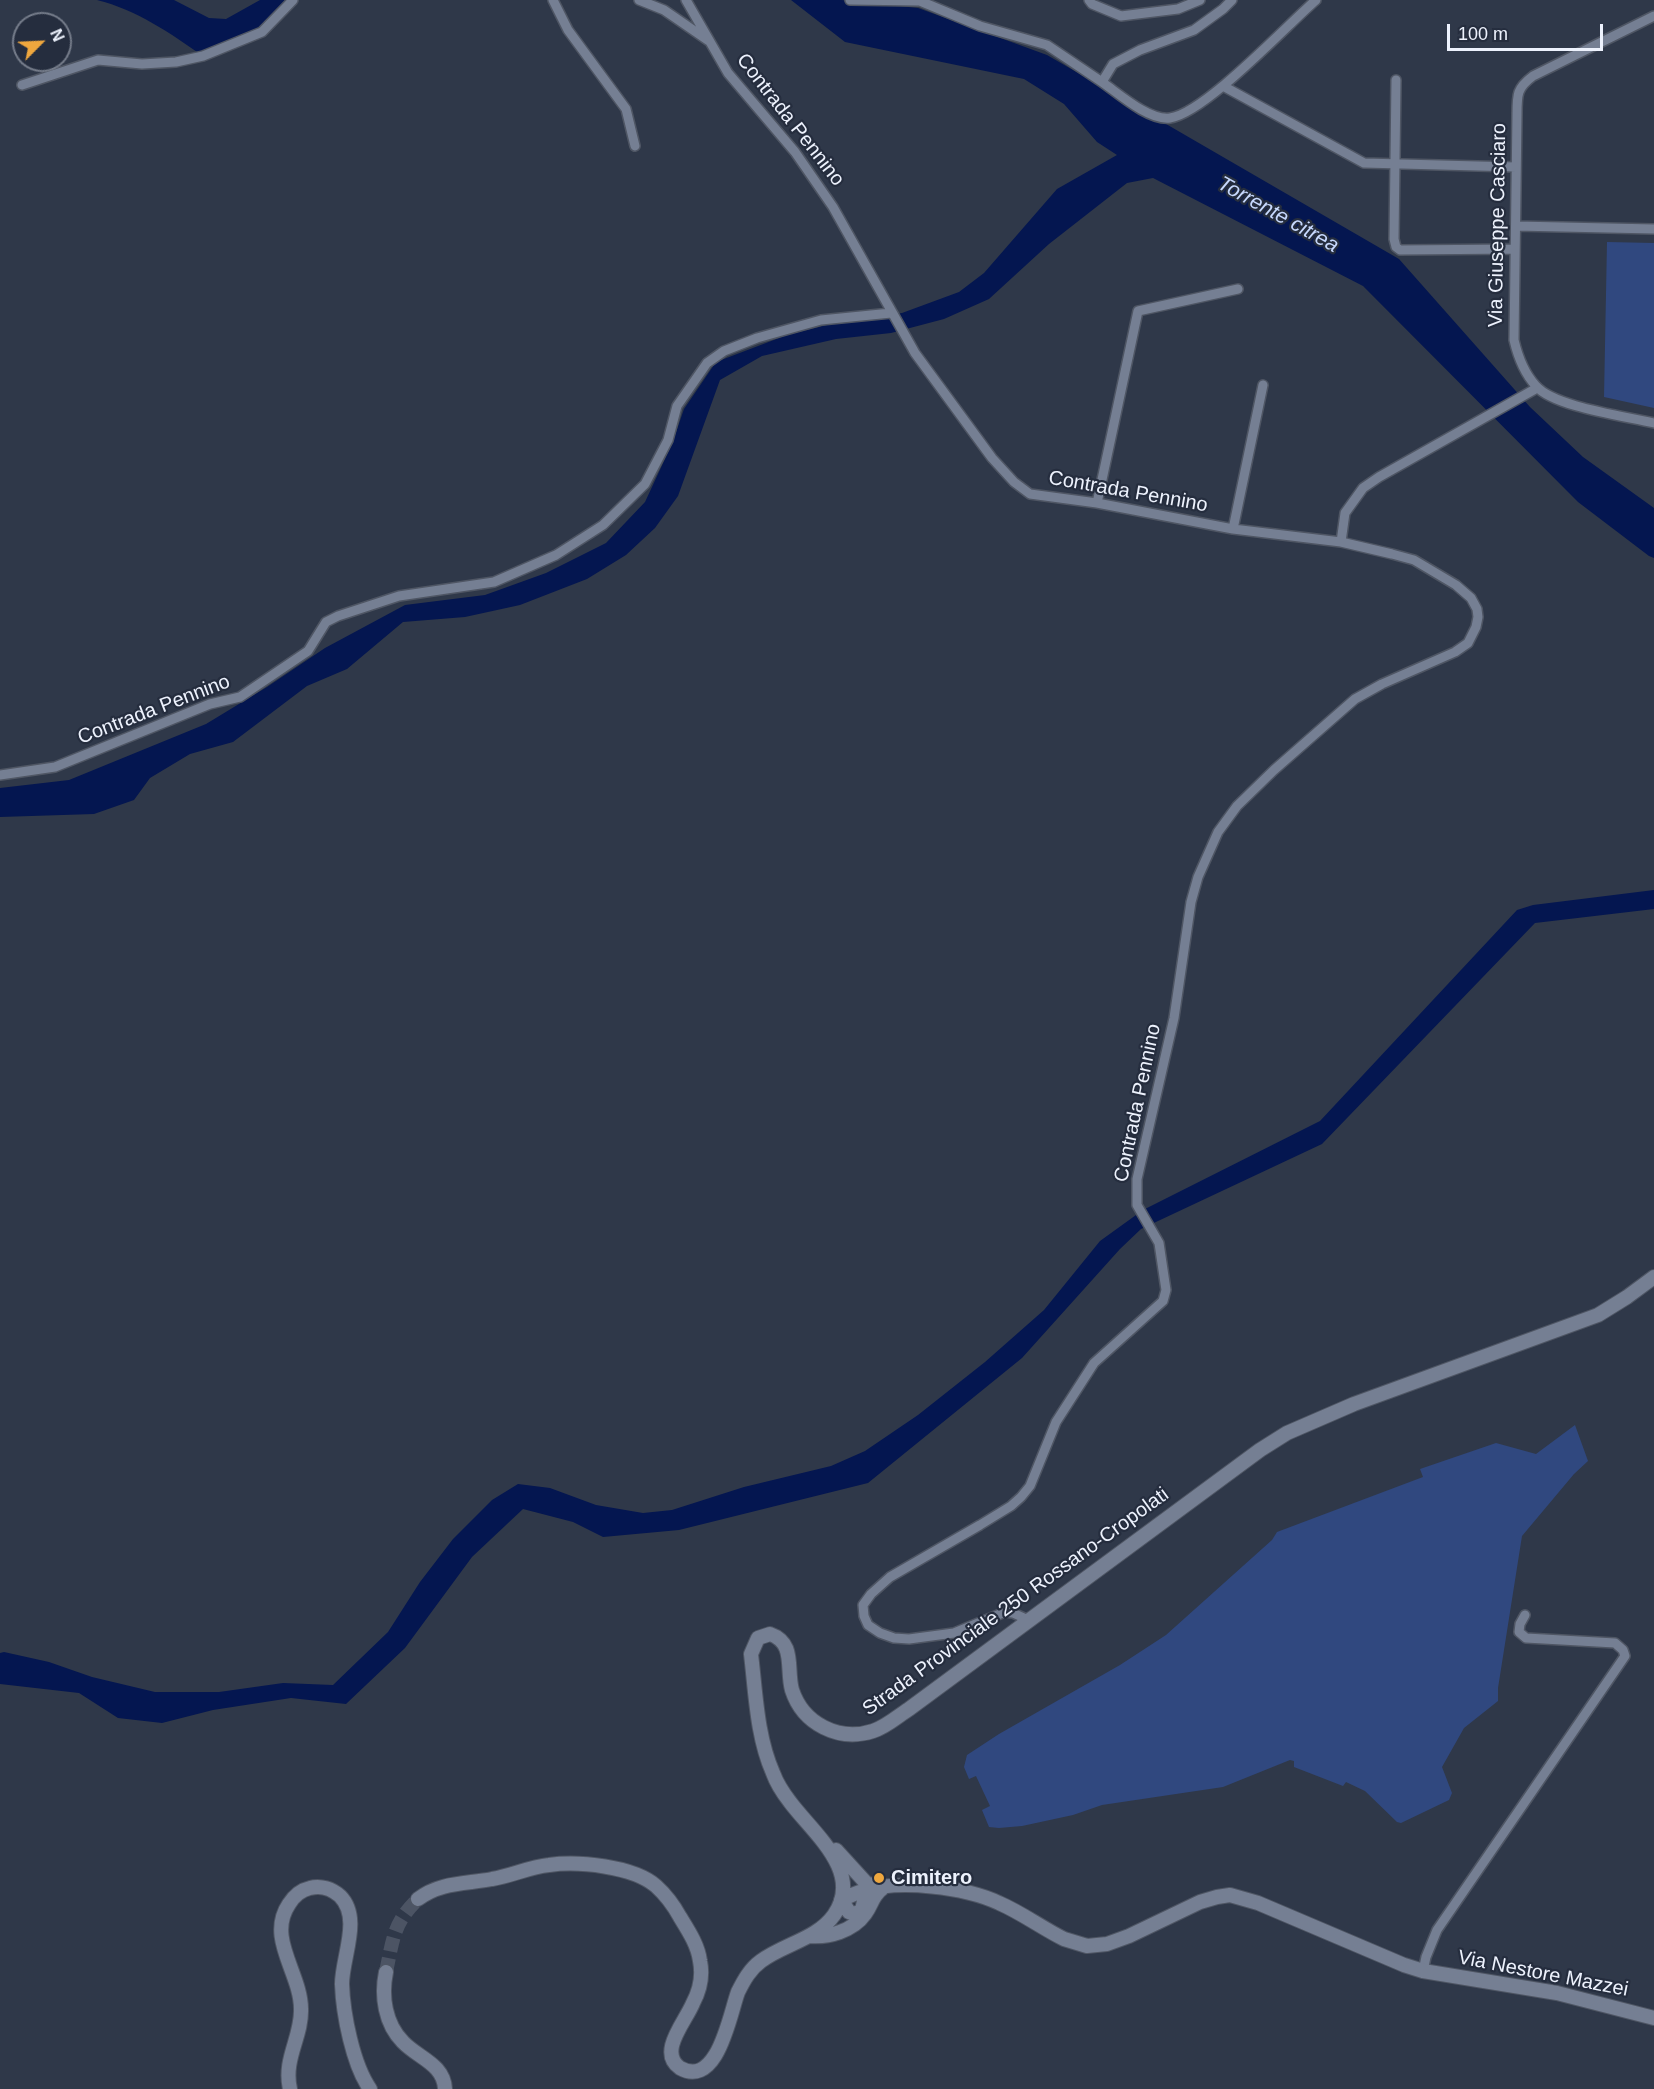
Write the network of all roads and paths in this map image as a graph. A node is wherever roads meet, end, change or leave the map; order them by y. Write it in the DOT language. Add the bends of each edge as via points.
graph roads {
  1 [pos="293,0"];
  2 [pos="553,0"];
  3 [pos="639,0"];
  4 [pos="686,0"];
  5 [pos="850,0"];
  6 [pos="1089,0"];
  7 [pos="1200,0"];
  8 [pos="1232,0"];
  9 [pos="1315,0"];
  10 [pos="1654,16"];
  11 [pos="711,43"];
  12 [pos="1396,80"];
  13 [pos="1102,82"];
  14 [pos="22,85"];
  15 [pos="1223,86"];
  16 [pos="635,146"];
  17 [pos="1394,164"];
  18 [pos="1516,167"];
  19 [pos="1516,226"];
  20 [pos="1654,229"];
  21 [pos="1515,249"];
  22 [pos="1238,289"];
  23 [pos="891,313"];
  24 [pos="1263,385"];
  25 [pos="1537,388"];
  26 [pos="1654,423"];
  27 [pos="1097,503"];
  28 [pos="1233,529"];
  29 [pos="1341,542"];
  30 [pos="0,775"];
  31 [pos="1654,1276"];
  32 [pos="1525,1615"];
  33 [pos="1024,1618"];
  34 [pos="823,1841"];
  35 [pos="865,1886"];
  36 [pos="885,1887"];
  37 [pos="418,1899"];
  38 [pos="842,1900"];
  39 [pos="864,1912"];
  40 [pos="809,1936"];
  41 [pos="1423,1971"];
  42 [pos="386,1972"];
  43 [pos="1654,2018"];
  44 [pos="290,2089"];
  45 [pos="370,2089"];
  46 [pos="445,2089"];
  1 -- 14 [label="street" via="262,32 203,56 142,64 98,60"];
  2 -- 16 [label="street" via="568,30 626,109"];
  3 -- 11 [label="street, Contrada Pennino" via="664,10"];
  4 -- 11 [label="street, Contrada Pennino"];
  5 -- 13 [label="street" via="920,1 980,26 1047,45"];
  6 -- 7 [label="street" via="1121,16 1178,9"];
  8 -- 13 [label="street" via="1194,30 1113,64"];
  9 -- 15 [label="street"];
  10 -- 18 [label="street, Via Giuseppe Casciaro" via="1521,85 1517,96"];
  11 -- 23 [label="street, Contrada Pennino" via="728,73 795,152 833,207"];
  12 -- 17 [label="street"];
  13 -- 15 [label="street" via="1151,115 1169,118 1192,109"];
  15 -- 17 [label="street" via="1364,163"];
  17 -- 18 [label="street"];
  17 -- 21 [label="street" via="1394,239 1400,250"];
  18 -- 19 [label="street, Via Giuseppe Casciaro"];
  19 -- 20 [label="street"];
  19 -- 21 [label="street, Via Giuseppe Casciaro"];
  21 -- 25 [label="street, Via Giuseppe Casciaro" via="1514,340 1519,358"];
  22 -- 27 [label="street" via="1138,311"];
  23 -- 27 [label="street, Contrada Pennino" via="915,353 1014,482 1030,494"];
  23 -- 30 [label="street, Contrada Pennino" via="821,320 757,338 724,351 707,363 677,406 668,440 645,484 603,525 556,555 494,582 399,596 338,616 326,622 308,651 240,697 210,704 55,766"];
  24 -- 28 [label="street"];
  25 -- 26 [label="street" via="1572,405"];
  25 -- 29 [label="street" via="1363,488 1345,513"];
  27 -- 28 [label="street, Contrada Pennino"];
  28 -- 29 [label="street, Contrada Pennino"];
  29 -- 33 [label="street, Contrada Pennino" via="1414,560 1456,585 1477,609 1476,627 1468,643 1455,652 1355,699 1274,770 1237,806 1218,832 1191,902 1174,1018 1137,1179 1137,1205 1159,1243 1166,1290 1163,1301 1094,1363 1056,1422 1030,1486 1011,1506 890,1576 863,1605 868,1625 894,1638 954,1633 1005,1612"];
  31 -- 34 [label="main road, Strada Provinciale 250 Rossano-Cropolati" via="1598,1315 1353,1404 1287,1433 876,1730 844,1734 816,1723 801,1708 792,1689 786,1645 770,1634 758,1638 752,1663 767,1760 780,1788"];
  32 -- 41 [label="street" via="1520,1632 1526,1638 1615,1643 1625,1656 1437,1930"];
  34 -- 35 [label="main road"];
  34 -- 38 [label="main road, Strada Provinciale 250 Rossano-Cropolati" via="839,1868"];
  35 -- 36 [label="main road, Via Nestore Mazzei"];
  35 -- 38 [label="main road, Via Nestore Mazzei"];
  35 -- 39 [label="main road"];
  36 -- 39 [label="main road"];
  36 -- 41 [label="main road, Via Nestore Mazzei" via="931,1887 977,1894 1064,1939 1097,1946 1129,1936 1208,1899 1230,1895"];
  37 -- 40 [label="main road" via="448,1885 549,1865 624,1871 648,1880 675,1908 700,1956 701,1982 671,2053 676,2065 693,2073 716,2059 748,1973 770,1955"];
  38 -- 39 [label="main road" via="852,1913"];
  38 -- 40 [label="main road" via="827,1923"];
  39 -- 40 [label="main road" via="828,1936"];
  41 -- 43 [label="main road, Via Nestore Mazzei" via="1557,1993"];
  42 -- 46 [label="main road" via="385,2008 394,2030 439,2070"];
  44 -- 45 [label="main road" via="289,2063 301,2009 298,1985 280,1927 293,1899 316,1887 337,1894 349,1911 344,2000 359,2068"];
}
